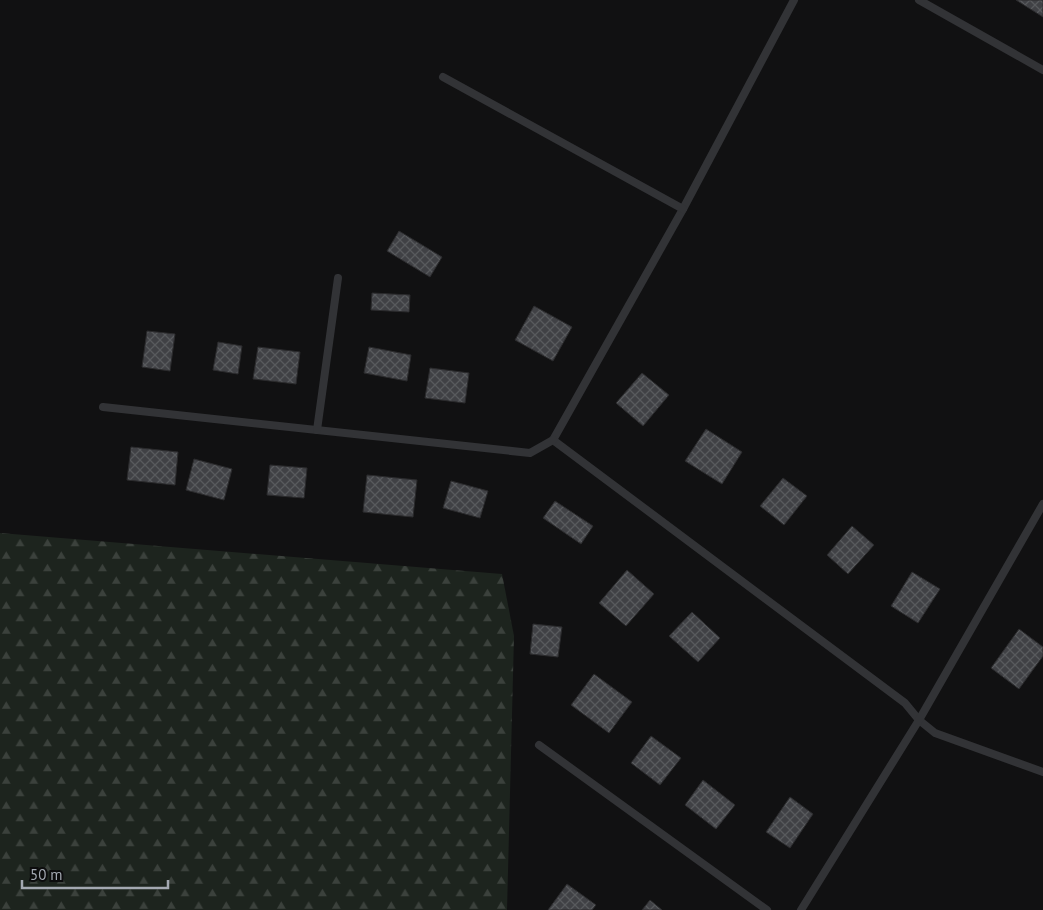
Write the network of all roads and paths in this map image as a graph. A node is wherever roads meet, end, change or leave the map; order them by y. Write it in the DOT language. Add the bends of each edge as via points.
graph roads {
  1 [pos="794,0"];
  2 [pos="919,0"];
  3 [pos="1043,70"];
  4 [pos="443,78"];
  5 [pos="683,209"];
  6 [pos="338,278"];
  7 [pos="103,407"];
  8 [pos="317,430"];
  9 [pos="553,440"];
  10 [pos="1043,504"];
  11 [pos="919,720"];
  12 [pos="539,744"];
  13 [pos="1043,772"];
  14 [pos="766,910"];
  15 [pos="801,910"];
  1 -- 5 [label="lane"];
  2 -- 3 [label="lane"];
  4 -- 5 [label="lane"];
  5 -- 9 [label="lane"];
  6 -- 8 [label="lane"];
  7 -- 8 [label="lane"];
  8 -- 9 [label="lane" via="530,453"];
  9 -- 11 [label="lane" via="906,703"];
  10 -- 11 [label="lane"];
  11 -- 13 [label="lane" via="935,733"];
  11 -- 15 [label="lane"];
  12 -- 14 [label="lane"];
}
